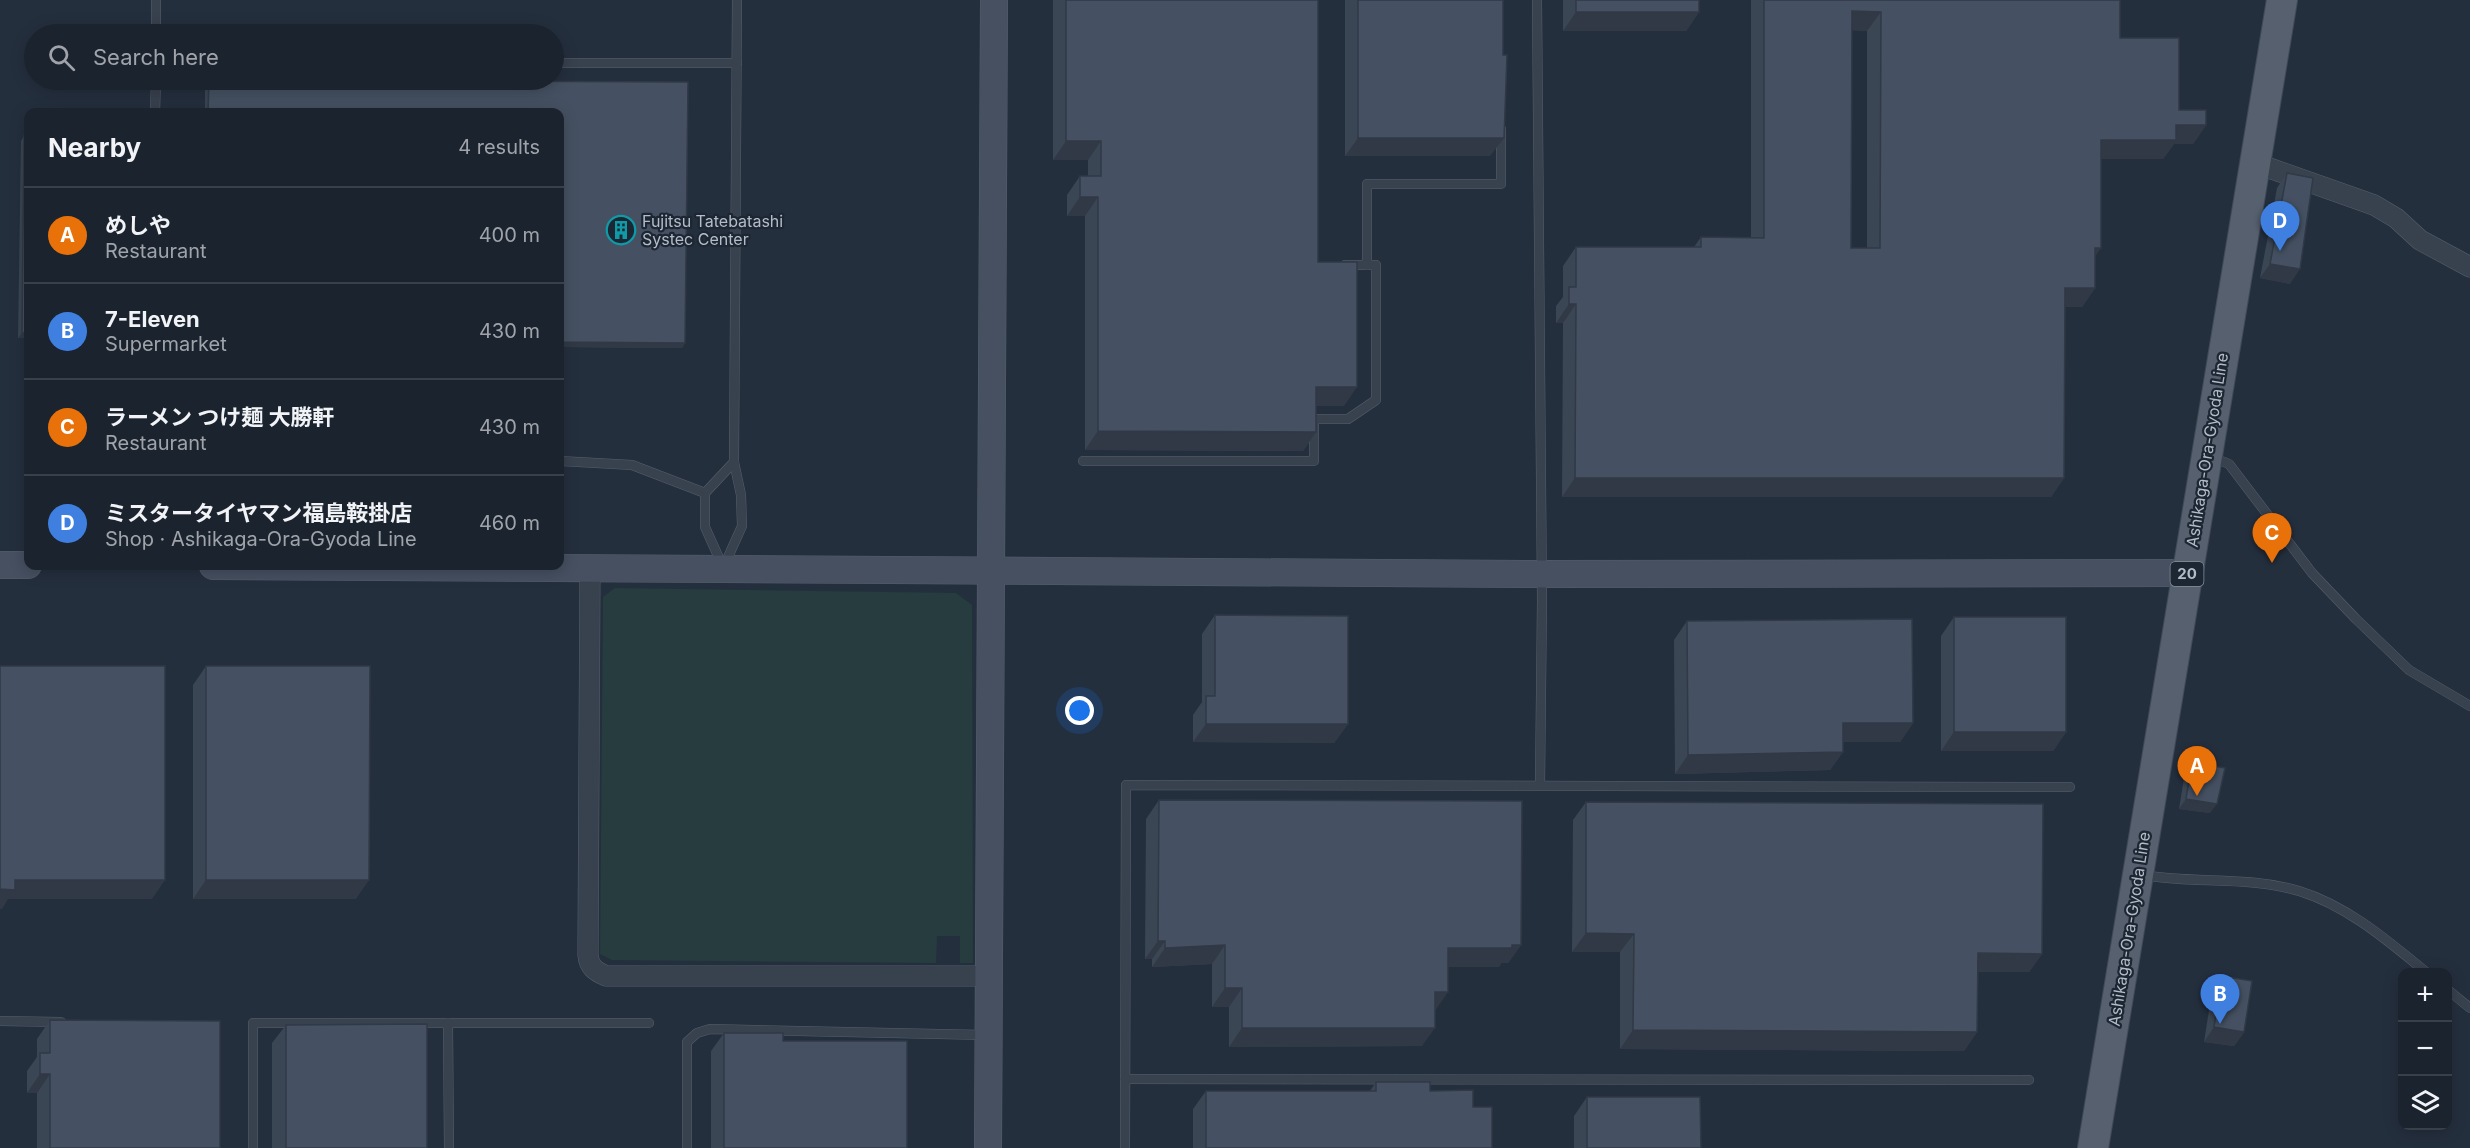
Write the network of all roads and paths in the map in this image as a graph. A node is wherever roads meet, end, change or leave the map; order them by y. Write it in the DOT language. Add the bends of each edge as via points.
graph roads {
  1 [pos="156,0"];
  2 [pos="737,0"];
  3 [pos="994,0"];
  4 [pos="1537,0"];
  5 [pos="2282,0"];
  6 [pos="156,24"];
  7 [pos="564,63"];
  8 [pos="737,63"];
  9 [pos="156,90"];
  10 [pos="155,108"];
  11 [pos="1501,115"];
  12 [pos="2255,163"];
  13 [pos="1337,265"];
  14 [pos="1367,265"];
  15 [pos="2470,267"];
  16 [pos="2207,454"];
  17 [pos="564,461"];
  18 [pos="1083,461"];
  19 [pos="734,462"];
  20 [pos="705,494"];
  21 [pos="0,565"];
  22 [pos="24,565"];
  23 [pos="564,567"];
  24 [pos="590,567"];
  25 [pos="724,567"];
  26 [pos="990,569"];
  27 [pos="2187,573"];
  28 [pos="1541,574"];
  29 [pos="2470,706"];
  30 [pos="1540,785"];
  31 [pos="2070,787"];
  32 [pos="2139,874"];
  33 [pos="2421,968"];
  34 [pos="989,976"];
  35 [pos="2452,993"];
  36 [pos="2470,1008"];
  37 [pos="0,1022"];
  38 [pos="70,1022"];
  39 [pos="448,1023"];
  40 [pos="649,1023"];
  41 [pos="988,1035"];
  42 [pos="1125,1078"];
  43 [pos="2029,1080"];
  44 [pos="253,1148"];
  45 [pos="449,1148"];
  46 [pos="687,1148"];
  47 [pos="988,1148"];
  48 [pos="1125,1148"];
  49 [pos="2093,1148"];
  1 -- 6 [label="lane"];
  2 -- 8 [label="lane"];
  3 -- 26 [label="street"];
  4 -- 28 [label="lane"];
  5 -- 12 [label="main road, Ashikaga-Ora-Gyoda Line / 20"];
  7 -- 8 [label="lane"];
  8 -- 19 [label="lane"];
  9 -- 10 [label="lane"];
  11 -- 14 [label="lane" via="1501,184 1367,184"];
  12 -- 15 [label="street" via="2374,205 2420,240"];
  12 -- 16 [label="main road, Ashikaga-Ora-Gyoda Line / 20"];
  13 -- 14 [label="lane"];
  14 -- 18 [label="lane" via="1376,265 1376,400 1348,419 1314,419 1314,461"];
  16 -- 27 [label="main road, Ashikaga-Ora-Gyoda Line / 20"];
  16 -- 29 [label="lane" via="2229,464 2312,573 2409,670"];
  17 -- 20 [label="lane" via="632,465"];
  19 -- 20 [label="lane"];
  19 -- 25 [label="lane" via="742,526"];
  20 -- 25 [label="lane" via="705,527"];
  21 -- 22 [label="street"];
  23 -- 24 [label="street"];
  24 -- 25 [label="street"];
  24 -- 34 [label="street" via="589,964 606,975"];
  25 -- 26 [label="street"];
  26 -- 28 [label="street"];
  26 -- 34 [label="street"];
  27 -- 28 [label="street"];
  27 -- 32 [label="main road, Ashikaga-Ora-Gyoda Line / 20"];
  28 -- 30 [label="lane"];
  30 -- 31 [label="lane"];
  30 -- 42 [label="lane" via="1126,785"];
  32 -- 33 [label="lane" via="2297,890 2343,911"];
  32 -- 49 [label="main road, Ashikaga-Ora-Gyoda Line / 20"];
  34 -- 41 [label="street"];
  35 -- 36 [label="lane"];
  37 -- 38 [label="lane"];
  39 -- 40 [label="lane"];
  39 -- 44 [label="lane" via="253,1023"];
  39 -- 45 [label="lane"];
  41 -- 46 [label="lane" via="711,1029 697,1033 687,1042"];
  41 -- 47 [label="street"];
  42 -- 43 [label="lane"];
  42 -- 48 [label="lane"];
}
